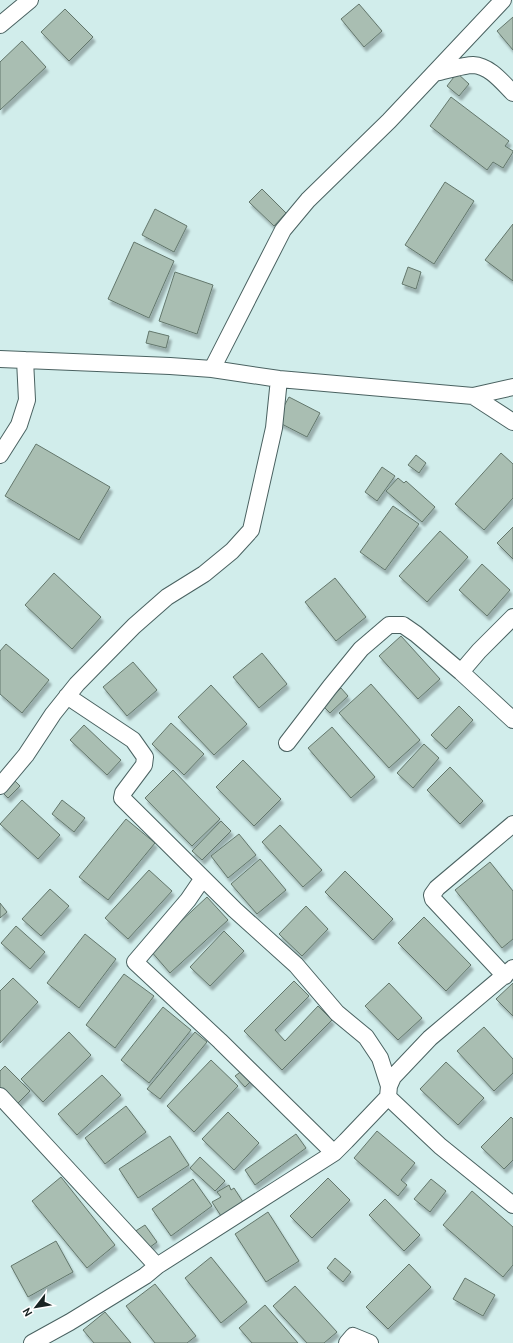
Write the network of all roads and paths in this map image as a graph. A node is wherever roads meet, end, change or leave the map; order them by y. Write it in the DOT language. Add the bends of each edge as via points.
graph roads {
  1 [pos="30,0"];
  2 [pos="503,0"];
  3 [pos="0,25"];
  4 [pos="435,72"];
  5 [pos="513,94"];
  6 [pos="0,359"];
  7 [pos="25,360"];
  8 [pos="212,369"];
  9 [pos="279,379"];
  10 [pos="513,387"];
  11 [pos="473,396"];
  12 [pos="513,422"];
  13 [pos="0,454"];
  14 [pos="513,618"];
  15 [pos="461,672"];
  16 [pos="68,696"];
  17 [pos="513,720"];
  18 [pos="287,743"];
  19 [pos="0,786"];
  20 [pos="513,824"];
  21 [pos="203,878"];
  22 [pos="509,972"];
  23 [pos="388,1091"];
  24 [pos="0,1096"];
  25 [pos="334,1153"];
  26 [pos="513,1204"];
  27 [pos="157,1266"];
  28 [pos="32,1343"];
  29 [pos="347,1343"];
  30 [pos="370,1343"];
  1 -- 3 [label="street"];
  2 -- 4 [label="street"];
  4 -- 5 [label="street" via="472,65 486,69"];
  4 -- 8 [label="street" via="308,200 283,230"];
  6 -- 7 [label="street"];
  7 -- 8 [label="street"];
  7 -- 13 [label="street" via="27,400 19,425"];
  8 -- 9 [label="street"];
  9 -- 11 [label="street"];
  9 -- 16 [label="street" via="274,428 251,530 232,551 204,574 167,598 134,626"];
  10 -- 11 [label="street"];
  11 -- 12 [label="street"];
  14 -- 15 [label="street"];
  15 -- 17 [label="street"];
  15 -- 18 [label="street" via="403,625 390,625 361,649"];
  16 -- 19 [label="street" via="26,755"];
  16 -- 21 [label="street" via="133,740 145,757 144,765 122,798"];
  20 -- 22 [label="street" via="432,895 433,899"];
  21 -- 23 [label="street" via="296,965 337,1013 366,1037 380,1058"];
  21 -- 25 [label="street" via="188,900 135,962"];
  22 -- 23 [label="street" via="430,1038 393,1077"];
  23 -- 25 [label="street"];
  23 -- 26 [label="street" via="440,1146"];
  24 -- 27 [label="street"];
  25 -- 27 [label="street"];
  27 -- 28 [label="street" via="146,1276"];
  29 -- 30 [label="street" via="353,1336"];
}
